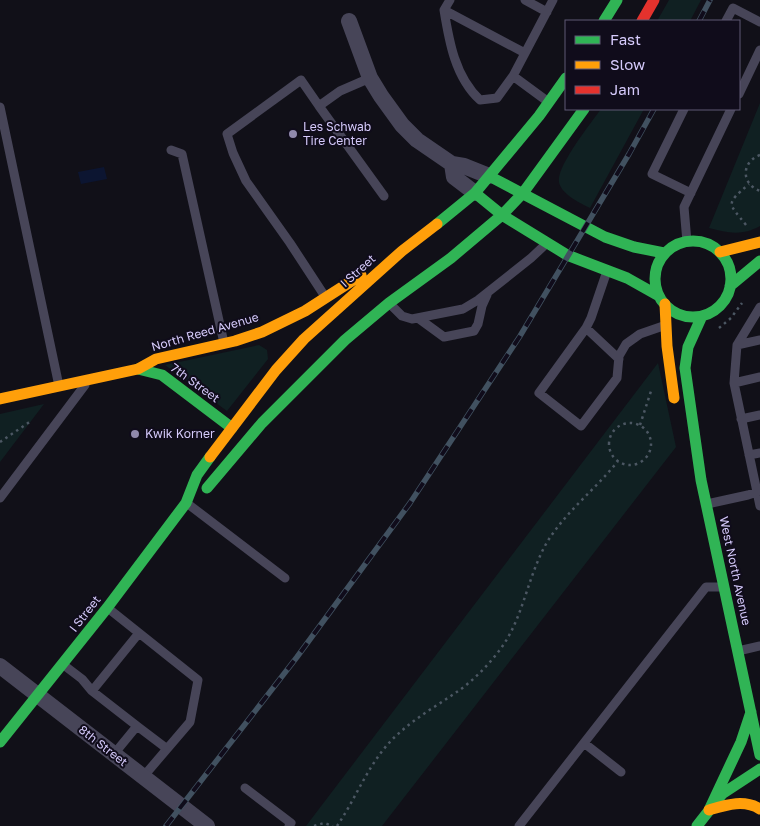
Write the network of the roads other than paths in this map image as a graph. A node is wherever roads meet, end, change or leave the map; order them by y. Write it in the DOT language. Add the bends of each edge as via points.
graph roads {
  1 [pos="450,0"];
  2 [pos="524,0"];
  3 [pos="553,0"];
  4 [pos="617,0"];
  5 [pos="654,0"];
  6 [pos="444,10"];
  7 [pos="547,12"];
  8 [pos="605,20"];
  9 [pos="643,20"];
  10 [pos="727,20"];
  11 [pos="349,21"];
  12 [pos="760,22"];
  13 [pos="760,50"];
  14 [pos="525,53"];
  15 [pos="513,76"];
  16 [pos="370,78"];
  17 [pos="565,79"];
  18 [pos="740,92"];
  19 [pos="549,102"];
  20 [pos="319,106"];
  21 [pos="0,108"];
  22 [pos="583,110"];
  23 [pos="684,110"];
  24 [pos="731,110"];
  25 [pos="171,150"];
  26 [pos="452,164"];
  27 [pos="489,176"];
  28 [pos="475,193"];
  29 [pos="523,193"];
  30 [pos="690,193"];
  31 [pos="384,196"];
  32 [pos="502,214"];
  33 [pos="687,242"];
  34 [pos="760,242"];
  35 [pos="547,243"];
  36 [pos="402,251"];
  37 [pos="720,252"];
  38 [pos="664,253"];
  39 [pos="760,261"];
  40 [pos="607,271"];
  41 [pos="730,286"];
  42 [pos="488,292"];
  43 [pos="326,298"];
  44 [pos="662,300"];
  45 [pos="389,303"];
  46 [pos="760,307"];
  47 [pos="702,316"];
  48 [pos="418,318"];
  49 [pos="666,325"];
  50 [pos="586,328"];
  51 [pos="760,340"];
  52 [pos="224,343"];
  53 [pos="737,345"];
  54 [pos="619,359"];
  55 [pos="138,368"];
  56 [pos="760,377"];
  57 [pos="89,379"];
  58 [pos="734,383"];
  59 [pos="59,386"];
  60 [pos="0,399"];
  61 [pos="675,406"];
  62 [pos="760,415"];
  63 [pos="742,419"];
  64 [pos="232,428"];
  65 [pos="683,440"];
  66 [pos="760,453"];
  67 [pos="749,455"];
  68 [pos="701,480"];
  69 [pos="758,491"];
  70 [pos="0,498"];
  71 [pos="187,502"];
  72 [pos="707,504"];
  73 [pos="760,506"];
  74 [pos="285,578"];
  75 [pos="724,587"];
  76 [pos="107,608"];
  77 [pos="139,633"];
  78 [pos="760,646"];
  79 [pos="738,651"];
  80 [pos="63,664"];
  81 [pos="0,666"];
  82 [pos="92,691"];
  83 [pos="38,695"];
  84 [pos="751,712"];
  85 [pos="137,726"];
  86 [pos="0,742"];
  87 [pos="584,743"];
  88 [pos="166,748"];
  89 [pos="114,754"];
  90 [pos="760,755"];
  91 [pos="760,769"];
  92 [pos="620,772"];
  93 [pos="143,777"];
  94 [pos="245,788"];
  95 [pos="760,809"];
  96 [pos="709,810"];
  97 [pos="206,826"];
  98 [pos="289,826"];
  99 [pos="519,826"];
  100 [pos="697,826"];
  1 -- 6 [label="lane"];
  2 -- 7 [label="lane"];
  3 -- 7 [label="lane"];
  4 -- 8 [label="street"];
  5 -- 9 [label="street"];
  6 -- 14 [label="lane"];
  6 -- 15 [label="lane" via="452,51 473,94 480,100 497,98"];
  7 -- 14 [label="lane"];
  10 -- 12 [label="lane" via="733,8"];
  11 -- 16 [label="street"];
  13 -- 18 [label="lane"];
  14 -- 15 [label="lane"];
  15 -- 19 [label="lane"];
  16 -- 20 [label="lane" via="340,91"];
  16 -- 26 [label="street" via="402,125 417,140"];
  17 -- 19 [label="street, I Street"];
  19 -- 27 [label="street, I Street"];
  20 -- 31 [label="lane"];
  20 -- 43 [label="lane" via="301,80 227,134 246,181"];
  21 -- 59 [label="lane"];
  22 -- 29 [label="street, I Street"];
  23 -- 30 [label="lane" via="652,174"];
  24 -- 30 [label="lane"];
  25 -- 52 [label="lane" via="182,154"];
  26 -- 27 [label="street"];
  26 -- 28 [label="street" via="454,177"];
  27 -- 28 [label="street, I Street"];
  27 -- 29 [label="street"];
  28 -- 32 [label="street"];
  28 -- 36 [label="street, I Street"];
  29 -- 32 [label="street, I Street"];
  29 -- 38 [label="street" via="606,237"];
  30 -- 33 [label="lane" via="684,207"];
  32 -- 35 [label="street"];
  32 -- 45 [label="street, I Street" via="451,258"];
  33 -- 37 [label="street" via="703,242"];
  33 -- 38 [label="street"];
  34 -- 37 [label="street"];
  35 -- 40 [label="street"];
  35 -- 42 [label="lane"];
  36 -- 43 [label="street, North Reed Avenue"];
  36 -- 64 [label="street, I Street" via="304,338"];
  37 -- 41 [label="street" via="729,268"];
  38 -- 44 [label="street" via="655,277"];
  39 -- 41 [label="street"];
  40 -- 44 [label="street" via="627,278"];
  40 -- 50 [label="lane"];
  41 -- 47 [label="street" via="723,303"];
  42 -- 48 [label="lane" via="463,309"];
  42 -- 48 [label="lane" via="476,329 471,332 444,337"];
  43 -- 52 [label="street, North Reed Avenue" via="262,332"];
  44 -- 47 [label="street" via="686,317"];
  44 -- 49 [label="street"];
  45 -- 48 [label="lane" via="402,316"];
  45 -- 71 [label="street, I Street" via="345,340 262,423 210,487"];
  46 -- 53 [label="lane"];
  47 -- 68 [label="street, West North Avenue" via="688,348 686,368"];
  49 -- 54 [label="lane" via="631,339"];
  49 -- 61 [label="street"];
  50 -- 54 [label="lane"];
  50 -- 54 [label="lane" via="539,393 581,426 617,378"];
  51 -- 53 [label="lane"];
  52 -- 55 [label="street, North Reed Avenue" via="156,359"];
  53 -- 58 [label="lane"];
  55 -- 57 [label="street, North Reed Avenue"];
  55 -- 64 [label="street, 7th Street" via="162,375"];
  56 -- 58 [label="lane"];
  57 -- 59 [label="street, North Reed Avenue"];
  57 -- 70 [label="lane"];
  58 -- 63 [label="lane"];
  59 -- 60 [label="street, North Reed Avenue"];
  62 -- 63 [label="lane"];
  63 -- 67 [label="lane"];
  64 -- 71 [label="street, I Street" via="197,474"];
  65 -- 68 [label="street, West North Avenue"];
  66 -- 67 [label="lane"];
  67 -- 69 [label="lane"];
  68 -- 72 [label="street, West North Avenue"];
  69 -- 72 [label="lane"];
  69 -- 73 [label="lane"];
  71 -- 74 [label="lane"];
  71 -- 76 [label="street, I Street"];
  72 -- 75 [label="street, West North Avenue"];
  75 -- 79 [label="street, West North Avenue"];
  75 -- 87 [label="lane" via="706,587"];
  76 -- 77 [label="lane"];
  76 -- 80 [label="street, I Street"];
  77 -- 82 [label="lane"];
  77 -- 88 [label="lane" via="198,680 190,722"];
  78 -- 79 [label="lane"];
  79 -- 84 [label="street, West North Avenue"];
  80 -- 82 [label="lane"];
  80 -- 83 [label="street, I Street"];
  81 -- 83 [label="street, 8th Street"];
  82 -- 85 [label="lane"];
  83 -- 86 [label="street, I Street"];
  83 -- 89 [label="street, 8th Street"];
  84 -- 90 [label="street, West North Avenue"];
  84 -- 96 [label="street" via="741,742"];
  85 -- 88 [label="lane"];
  85 -- 89 [label="lane"];
  87 -- 92 [label="lane"];
  87 -- 99 [label="lane"];
  88 -- 93 [label="lane"];
  89 -- 93 [label="street, 8th Street"];
  91 -- 96 [label="street" via="722,794"];
  93 -- 97 [label="street, 8th Street"];
  94 -- 98 [label="lane" via="291,823"];
  95 -- 96 [label="street" via="742,804"];
  96 -- 100 [label="street"];
}
